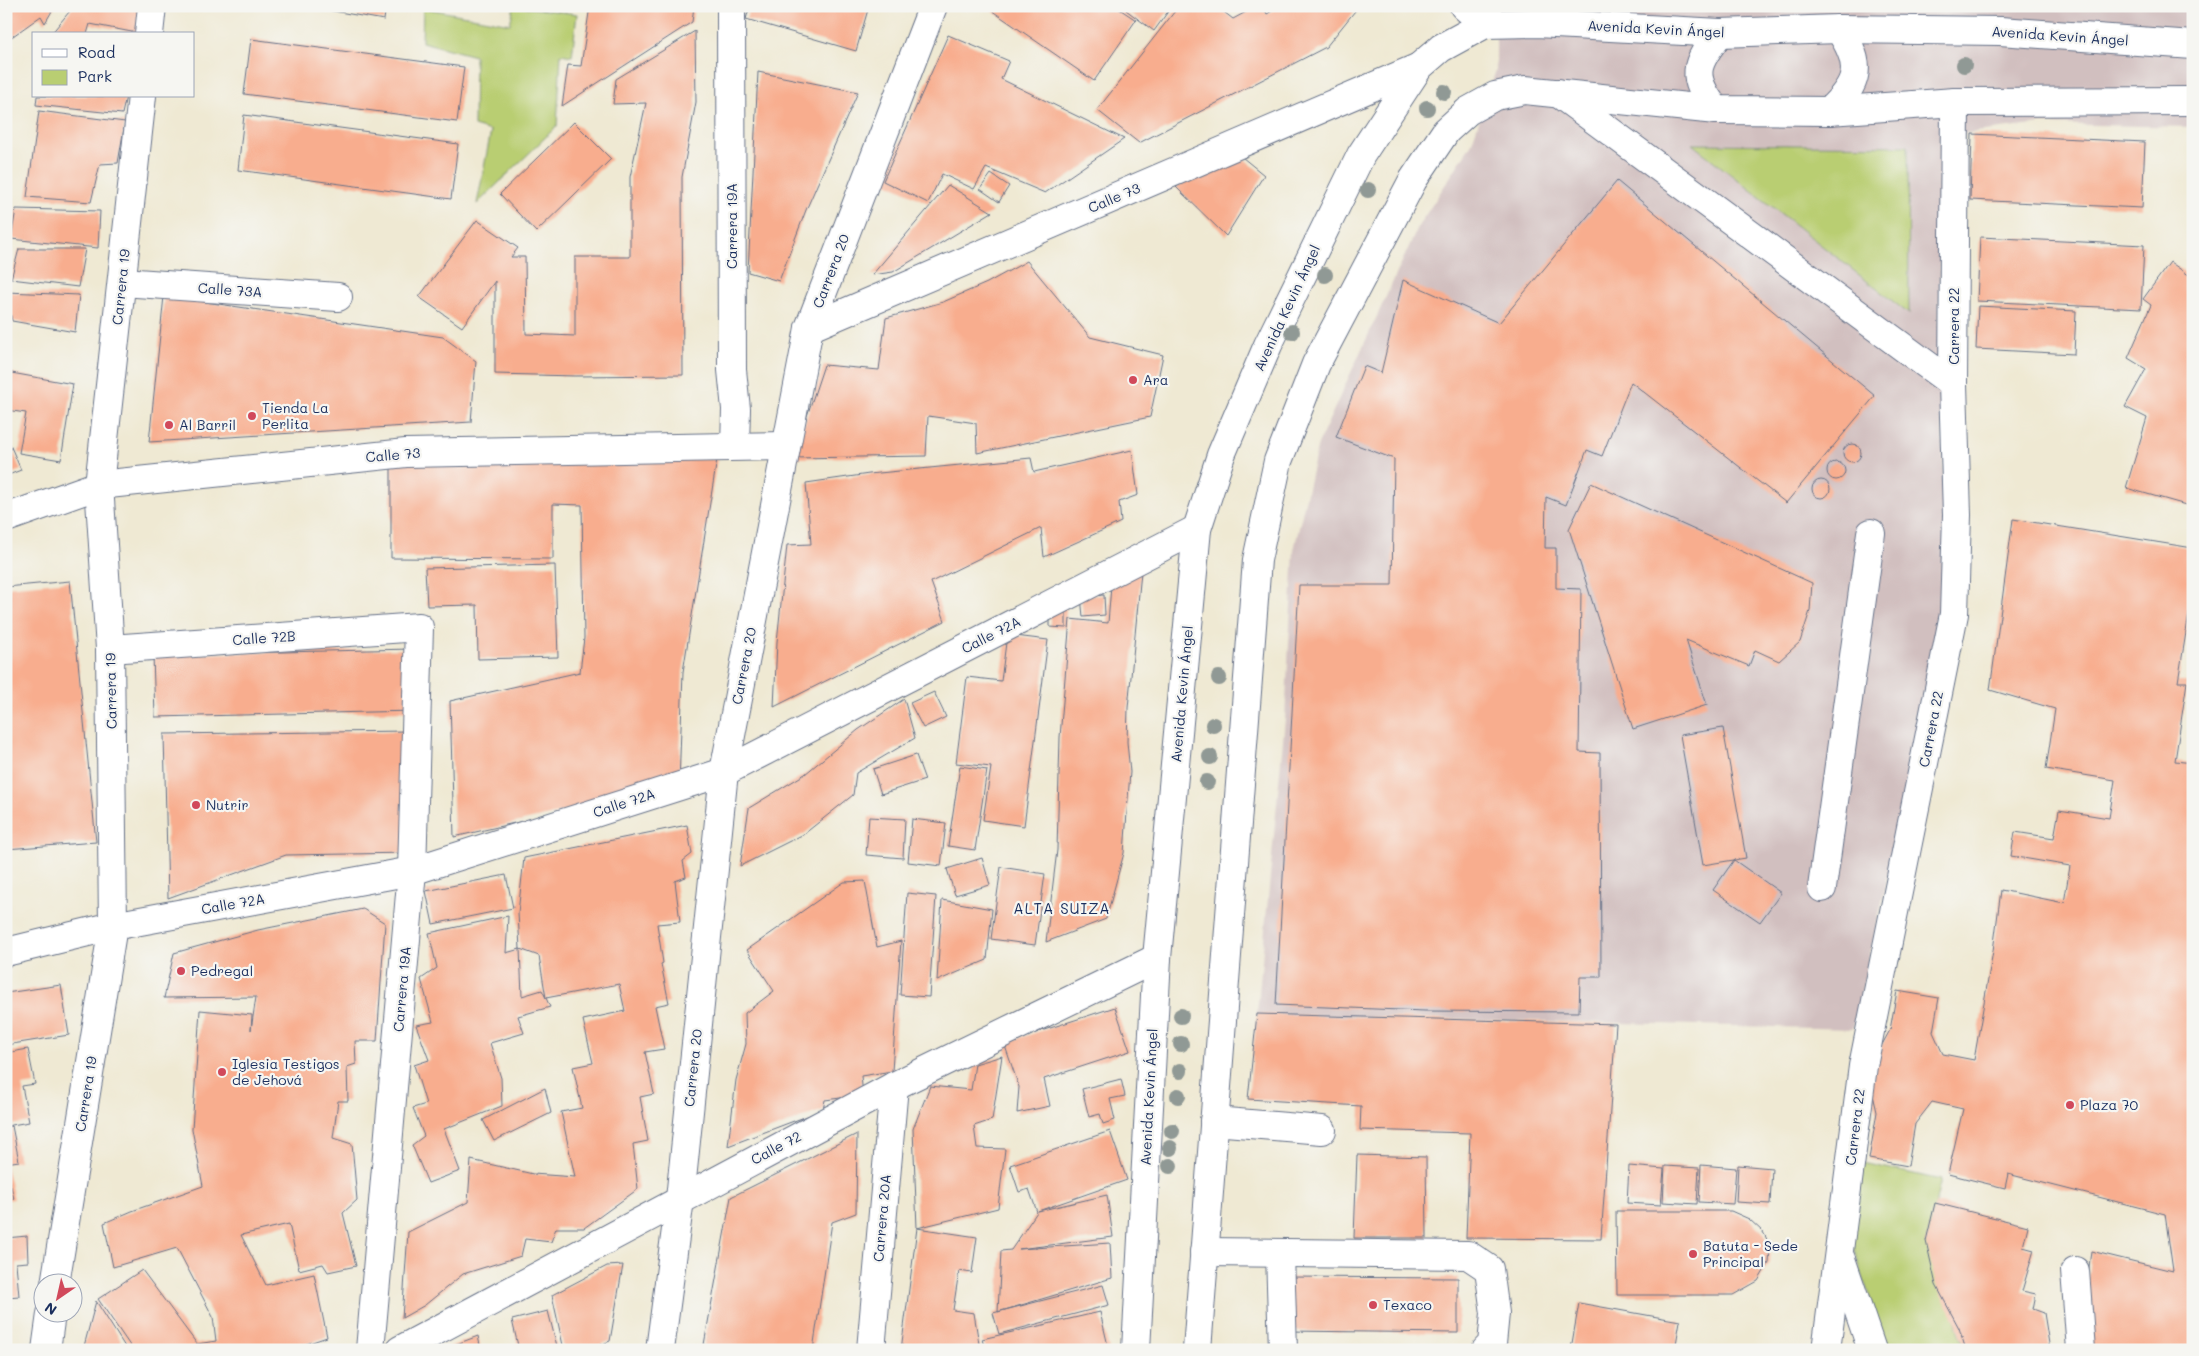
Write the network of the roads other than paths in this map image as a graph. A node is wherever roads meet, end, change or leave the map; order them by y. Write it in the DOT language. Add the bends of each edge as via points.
graph roads {
  1 [pos="152,6"];
  2 [pos="731,6"];
  3 [pos="933,6"];
  4 [pos="1464,6"];
  5 [pos="1536,14"];
  6 [pos="1484,15"];
  7 [pos="1839,29"];
  8 [pos="149,32"];
  9 [pos="1720,33"];
  10 [pos="2193,45"];
  11 [pos="1419,67"];
  12 [pos="1558,93"];
  13 [pos="142,98"];
  14 [pos="2193,101"];
  15 [pos="1955,102"];
  16 [pos="1716,110"];
  17 [pos="1829,111"];
  18 [pos="122,282"];
  19 [pos="338,298"];
  20 [pos="810,328"];
  21 [pos="1953,384"];
  22 [pos="735,446"];
  23 [pos="786,446"];
  24 [pos="99,486"];
  25 [pos="6,518"];
  26 [pos="1197,529"];
  27 [pos="1871,533"];
  28 [pos="419,627"];
  29 [pos="110,649"];
  30 [pos="724,772"];
  31 [pos="412,871"];
  32 [pos="1822,888"];
  33 [pos="112,926"];
  34 [pos="6,952"];
  35 [pos="1157,958"];
  36 [pos="894,1086"];
  37 [pos="1214,1121"];
  38 [pos="1322,1130"];
  39 [pos="680,1199"];
  40 [pos="1204,1252"];
  41 [pos="1280,1254"];
  42 [pos="1839,1255"];
  43 [pos="2075,1271"];
  44 [pos="57,1274"];
  45 [pos="50,1324"];
  46 [pos="46,1350"];
  47 [pos="370,1350"];
  48 [pos="400,1350"];
  49 [pos="660,1350"];
  50 [pos="871,1350"];
  51 [pos="1136,1350"];
  52 [pos="1197,1350"];
  53 [pos="1283,1350"];
  54 [pos="1486,1350"];
  55 [pos="1826,1350"];
  56 [pos="1872,1350"];
  57 [pos="2081,1350"];
  1 -- 8 [label="street"];
  2 -- 22 [label="street, Carrera 19A"];
  3 -- 20 [label="street, Carrera 20"];
  4 -- 6 [label="street"];
  5 -- 6 [label="street, Avenida Kevin Ángel"];
  5 -- 9 [label="street, Avenida Kevin Ángel"];
  6 -- 11 [label="street, Avenida Kevin Ángel"];
  7 -- 9 [label="street, Avenida Kevin Ángel"];
  7 -- 10 [label="street, Avenida Kevin Ángel" via="2000,31"];
  7 -- 17 [label="street" via="1850,45 1856,68 1851,88"];
  9 -- 16 [label="street" via="1701,57 1698,71 1702,92"];
  11 -- 20 [label="street, Calle 73"];
  11 -- 26 [label="street, Avenida Kevin Ángel" via="1362,155 1268,345 1221,455"];
  12 -- 16 [label="street"];
  12 -- 21 [label="street"];
  12 -- 37 [label="street" via="1525,90 1495,96 1468,111 1446,131 1413,180 1316,364 1278,461 1257,560"];
  13 -- 18 [label="street, Carrera 19"];
  14 -- 15 [label="street"];
  15 -- 17 [label="street"];
  15 -- 21 [label="street, Carrera 22"];
  16 -- 17 [label="street"];
  18 -- 19 [label="street, Calle 73A"];
  18 -- 24 [label="street, Carrera 19"];
  20 -- 23 [label="street, Carrera 20"];
  21 -- 42 [label="street, Carrera 22" via="1958,515 1954,614 1863,1066"];
  22 -- 23 [label="street, Calle 73"];
  22 -- 24 [label="street, Calle 73" via="406,453"];
  23 -- 30 [label="street, Carrera 20"];
  24 -- 25 [label="street, Calle 73"];
  24 -- 29 [label="street, Carrera 19"];
  26 -- 30 [label="street, Calle 72A"];
  26 -- 35 [label="street, Avenida Kevin Ángel"];
  27 -- 32 [label="street"];
  28 -- 29 [label="street, Calle 72B"];
  28 -- 31 [label="street, Carrera 19A"];
  29 -- 33 [label="street, Carrera 19"];
  30 -- 31 [label="street, Calle 72A"];
  30 -- 39 [label="street, Carrera 20"];
  31 -- 33 [label="street, Calle 72A"];
  31 -- 47 [label="street, Carrera 19A"];
  33 -- 34 [label="street, Calle 72A"];
  33 -- 44 [label="street, Carrera 19"];
  35 -- 36 [label="street, Calle 72"];
  35 -- 51 [label="street, Avenida Kevin Ángel"];
  36 -- 39 [label="street, Calle 72"];
  36 -- 50 [label="street, Carrera 20A"];
  37 -- 38 [label="street"];
  37 -- 40 [label="street"];
  39 -- 48 [label="street, Calle 72"];
  39 -- 49 [label="street, Carrera 20"];
  40 -- 41 [label="street"];
  40 -- 52 [label="street"];
  41 -- 53 [label="street"];
  41 -- 54 [label="street" via="1468,1255 1489,1269 1495,1313 1492,1344"];
  42 -- 55 [label="street, Carrera 22"];
  42 -- 56 [label="street"];
  43 -- 57 [label="street"];
  45 -- 46 [label="street"];
}
